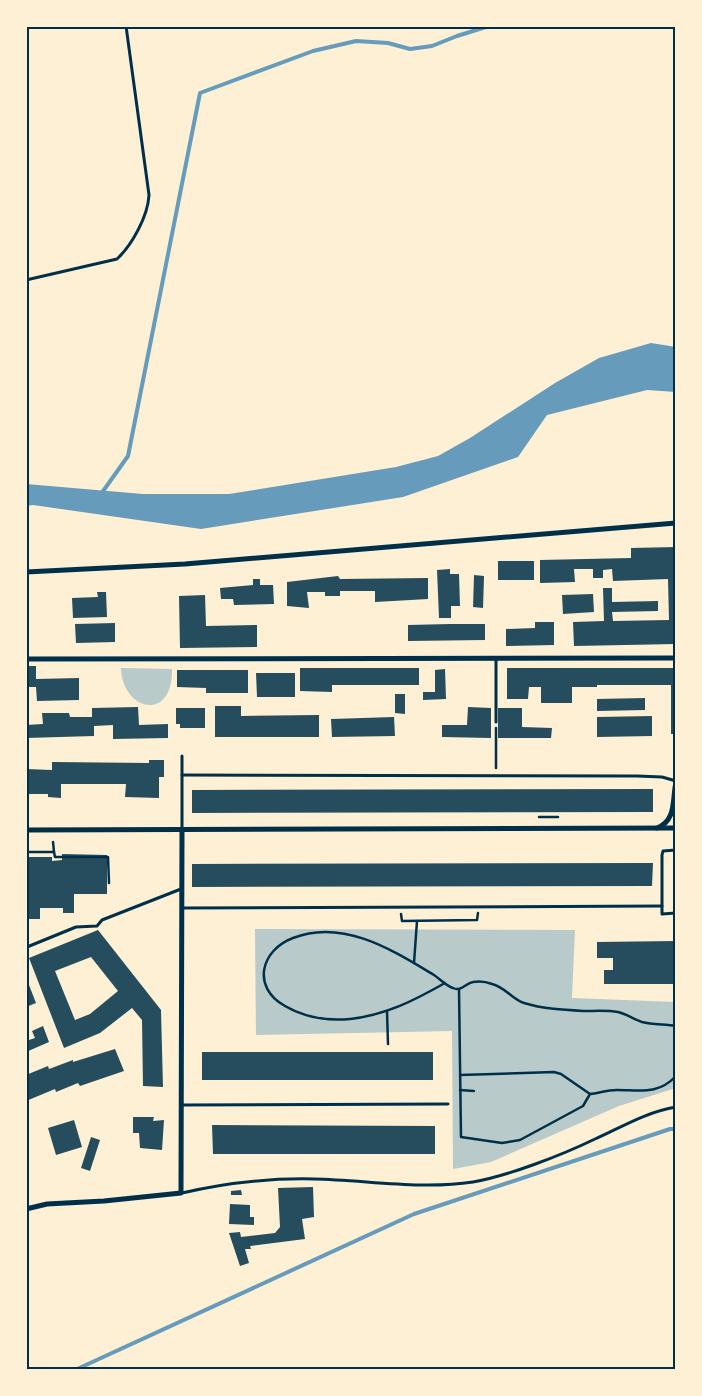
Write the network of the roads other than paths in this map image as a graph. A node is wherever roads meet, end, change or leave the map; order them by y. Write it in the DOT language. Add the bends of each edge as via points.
graph roads {
  1 [pos="126,26"];
  2 [pos="26,280"];
  3 [pos="676,523"];
  4 [pos="26,572"];
  5 [pos="676,658"];
  6 [pos="26,659"];
  7 [pos="496,660"];
  8 [pos="496,722"];
  9 [pos="182,756"];
  10 [pos="182,775"];
  11 [pos="675,786"];
  12 [pos="657,828"];
  13 [pos="676,828"];
  14 [pos="26,830"];
  15 [pos="182,830"];
  16 [pos="676,850"];
  17 [pos="182,889"];
  18 [pos="662,906"];
  19 [pos="182,908"];
  20 [pos="676,913"];
  21 [pos="27,947"];
  22 [pos="448,1104"];
  23 [pos="181,1105"];
  24 [pos="676,1107"];
  25 [pos="182,1192"];
  26 [pos="26,1209"];
  1 -- 2 [label="lane" via="148,206 126,251 117,259"];
  3 -- 4 [label="street" via="185,564"];
  5 -- 7 [label="street"];
  6 -- 7 [label="street"];
  7 -- 8 [label="lane"];
  9 -- 10 [label="lane"];
  10 -- 11 [label="lane" via="637,776 662,777"];
  10 -- 15 [label="lane"];
  11 -- 12 [label="street" via="673,810 665,823"];
  12 -- 13 [label="street"];
  12 -- 15 [label="street"];
  14 -- 15 [label="street"];
  15 -- 17 [label="street"];
  16 -- 18 [label="lane" via="662,853"];
  17 -- 19 [label="street"];
  17 -- 21 [label="lane" via="102,920 97,926 76,927"];
  18 -- 19 [label="lane"];
  18 -- 20 [label="lane" via="662,914"];
  19 -- 23 [label="street"];
  22 -- 23 [label="lane"];
  23 -- 25 [label="street"];
  24 -- 25 [label="lane" via="640,1116 593,1140 503,1174 474,1181 433,1185 312,1179 234,1183"];
  25 -- 26 [label="street" via="48,1204"];
}
